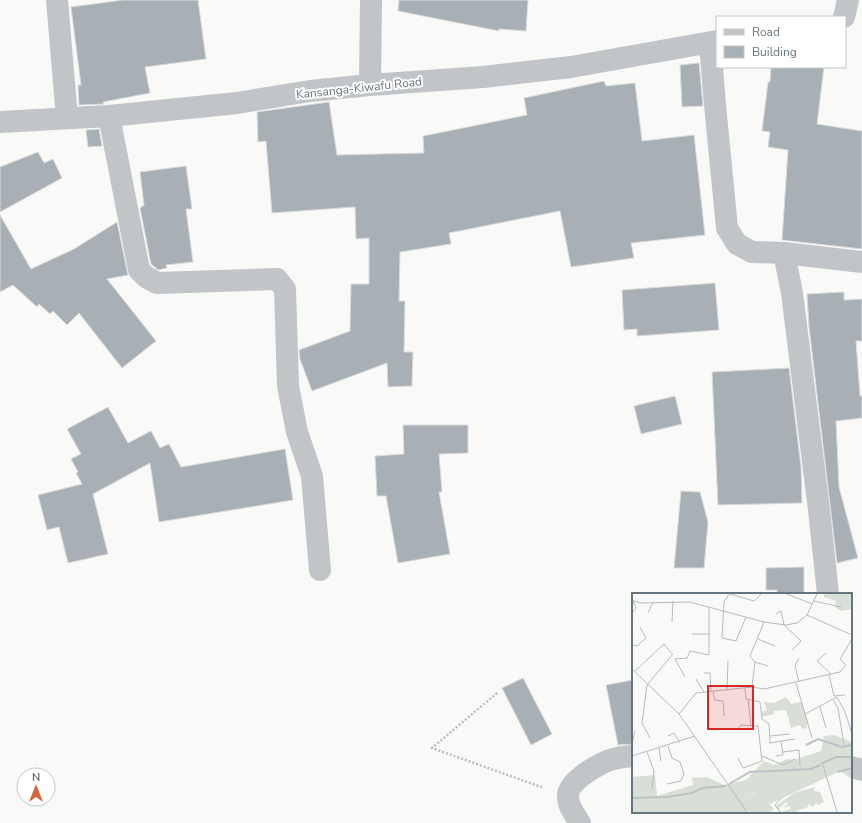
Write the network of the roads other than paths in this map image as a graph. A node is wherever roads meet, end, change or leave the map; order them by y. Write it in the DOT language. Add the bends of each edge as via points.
graph roads {
  1 [pos="57,0"];
  2 [pos="371,0"];
  3 [pos="848,0"];
  4 [pos="845,16"];
  5 [pos="846,18"];
  6 [pos="862,21"];
  7 [pos="714,42"];
  8 [pos="370,85"];
  9 [pos="109,116"];
  10 [pos="67,118"];
  11 [pos="0,122"];
  12 [pos="784,253"];
  13 [pos="862,262"];
  14 [pos="320,570"];
  15 [pos="828,593"];
  16 [pos="632,756"];
  17 [pos="852,766"];
  18 [pos="862,770"];
  19 [pos="580,823"];
  1 -- 10 [label="street"];
  2 -- 8 [label="street"];
  3 -- 4 [label="street"];
  5 -- 6 [label="street"];
  7 -- 8 [label="street, Kansanga-Kiwafu Road" via="571,67 483,77"];
  7 -- 12 [label="street" via="715,106 727,228 737,244 752,252"];
  8 -- 9 [label="street, Kansanga-Kiwafu Road" via="310,91 237,103"];
  9 -- 10 [label="street, Kansanga-Kiwafu Road"];
  9 -- 14 [label="street" via="139,270 146,277 157,283 277,279 285,289 288,386 297,432 312,476"];
  10 -- 11 [label="street, Kansanga-Kiwafu Road"];
  12 -- 13 [label="street"];
  12 -- 15 [label="street" via="792,293"];
  16 -- 19 [label="street" via="604,762 589,770 569,788 569,804"];
  17 -- 18 [label="street"];
}
